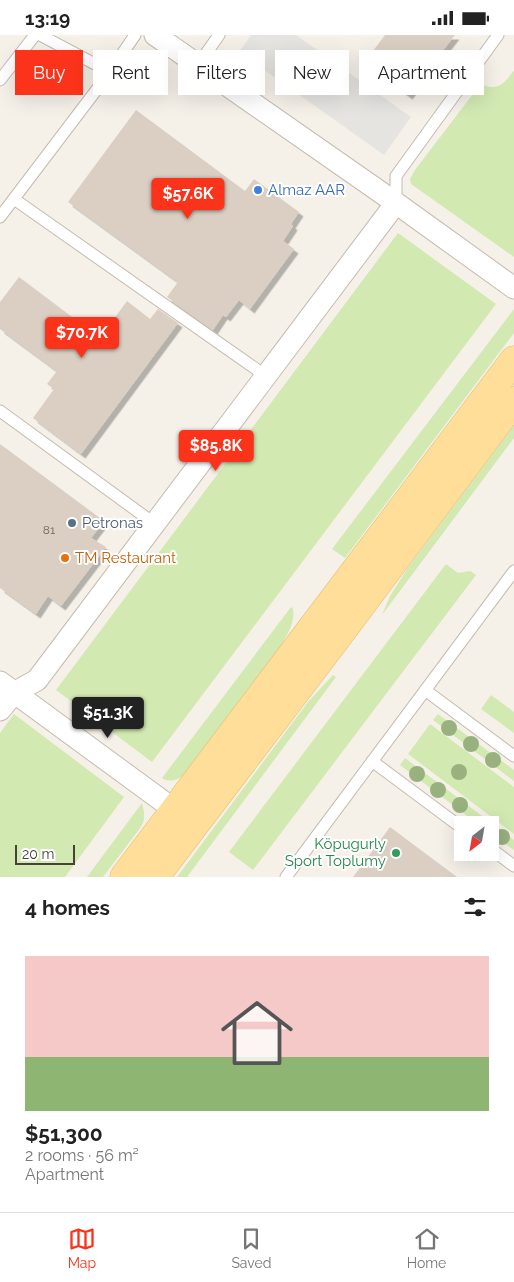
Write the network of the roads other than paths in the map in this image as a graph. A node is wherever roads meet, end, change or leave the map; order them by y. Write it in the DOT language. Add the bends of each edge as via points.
graph roads {
  1 [pos="35,35"];
  2 [pos="40,35"];
  3 [pos="135,35"];
  4 [pos="155,35"];
  5 [pos="219,35"];
  6 [pos="498,35"];
  7 [pos="125,50"];
  8 [pos="208,50"];
  9 [pos="178,51"];
  10 [pos="93,63"];
  11 [pos="0,80"];
  12 [pos="93,94"];
  13 [pos="241,95"];
  14 [pos="14,199"];
  15 [pos="396,203"];
  16 [pos="0,217"];
  17 [pos="514,288"];
  18 [pos="514,360"];
  19 [pos="266,377"];
  20 [pos="514,401"];
  21 [pos="0,411"];
  22 [pos="155,524"];
  23 [pos="514,571"];
  24 [pos="7,687"];
  25 [pos="425,690"];
  26 [pos="0,710"];
  27 [pos="514,756"];
  28 [pos="372,761"];
  29 [pos="185,818"];
  30 [pos="454,822"];
  31 [pos="499,855"];
  32 [pos="514,866"];
  33 [pos="124,877"];
  34 [pos="155,877"];
  35 [pos="286,877"];
  1 -- 11 [label="lane"];
  2 -- 10 [label="lane"];
  3 -- 7 [label="lane"];
  4 -- 9 [label="street"];
  5 -- 8 [label="lane"];
  6 -- 15 [label="lane" via="396,176"];
  12 -- 14 [label="lane"];
  13 -- 15 [label="street"];
  14 -- 16 [label="lane"];
  14 -- 19 [label="lane"];
  15 -- 17 [label="street"];
  15 -- 19 [label="street"];
  18 -- 29 [label="main road"];
  19 -- 22 [label="street"];
  20 -- 29 [label="main road"];
  21 -- 22 [label="lane"];
  22 -- 24 [label="street" via="37,680"];
  23 -- 25 [label="lane"];
  24 -- 26 [label="street"];
  24 -- 29 [label="street"];
  25 -- 27 [label="lane"];
  25 -- 28 [label="lane"];
  28 -- 30 [label="lane"];
  28 -- 35 [label="lane"];
  29 -- 33 [label="main road"];
  29 -- 34 [label="main road"];
  31 -- 32 [label="lane"];
}
